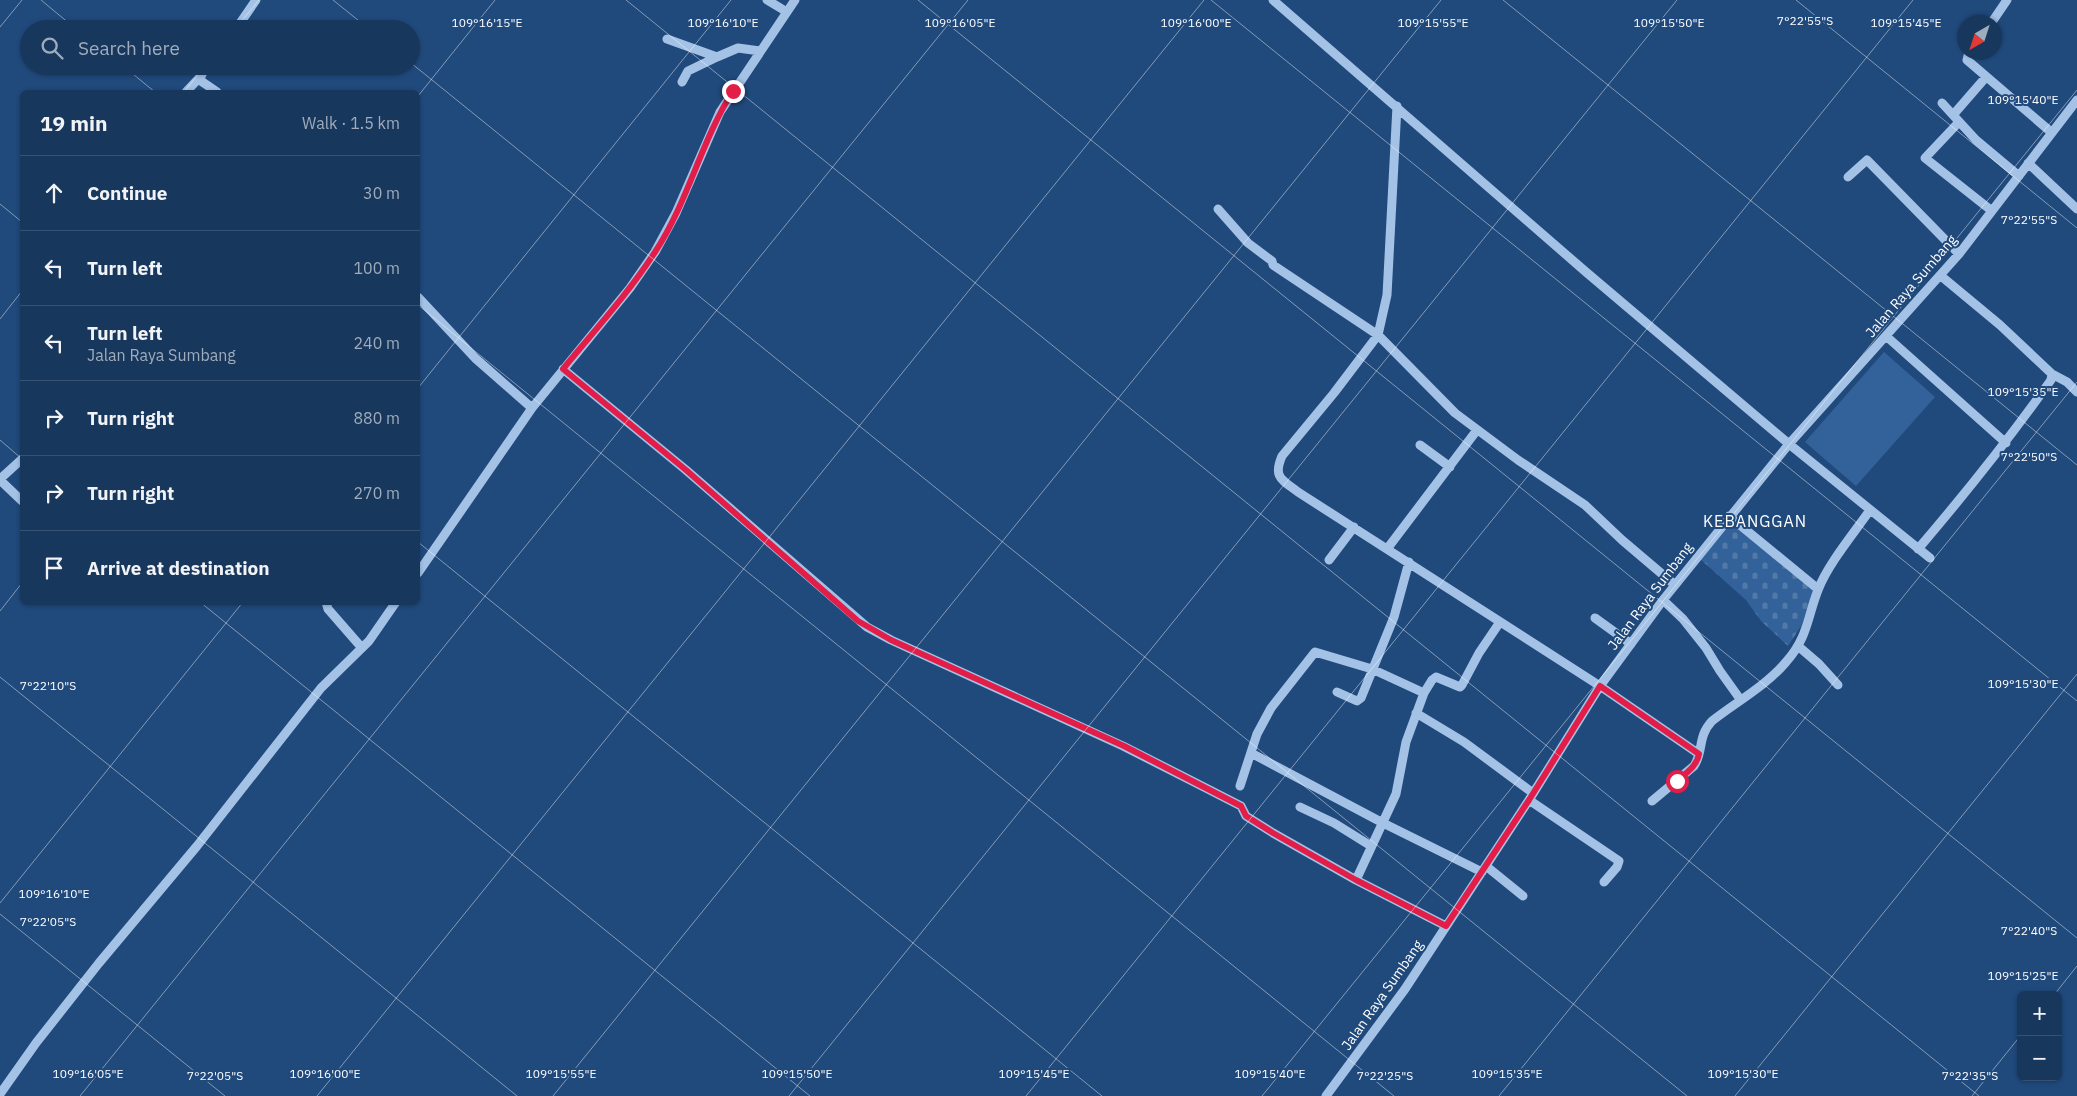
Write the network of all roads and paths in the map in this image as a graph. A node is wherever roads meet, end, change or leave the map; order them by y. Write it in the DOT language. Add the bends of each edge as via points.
graph roads {
  1 [pos="256,0"];
  2 [pos="767,0"];
  3 [pos="795,0"];
  4 [pos="2006,0"];
  5 [pos="1275,2"];
  6 [pos="787,12"];
  7 [pos="1996,15"];
  8 [pos="242,20"];
  9 [pos="667,39"];
  10 [pos="760,52"];
  11 [pos="717,57"];
  12 [pos="1967,60"];
  13 [pos="201,76"];
  14 [pos="1986,77"];
  15 [pos="682,82"];
  16 [pos="188,90"];
  17 [pos="214,90"];
  18 [pos="1942,102"];
  19 [pos="2075,105"];
  20 [pos="1397,106"];
  21 [pos="1956,118"];
  22 [pos="2051,132"];
  23 [pos="2028,163"];
  24 [pos="2019,176"];
  25 [pos="1848,177"];
  26 [pos="1218,209"];
  27 [pos="2077,209"];
  28 [pos="1992,211"];
  29 [pos="1959,254"];
  30 [pos="1941,276"];
  31 [pos="420,299"];
  32 [pos="1378,335"];
  33 [pos="1886,336"];
  34 [pos="563,369"];
  35 [pos="2052,374"];
  36 [pos="2077,392"];
  37 [pos="532,408"];
  38 [pos="1477,430"];
  39 [pos="2006,443"];
  40 [pos="1789,444"];
  41 [pos="1420,445"];
  42 [pos="20,461"];
  43 [pos="1450,467"];
  44 [pos="0,480"];
  45 [pos="20,499"];
  46 [pos="1870,510"];
  47 [pos="1729,516"];
  48 [pos="1354,527"];
  49 [pos="1387,549"];
  50 [pos="1918,549"];
  51 [pos="1930,558"];
  52 [pos="1329,560"];
  53 [pos="1409,562"];
  54 [pos="420,569"];
  55 [pos="1675,584"];
  56 [pos="1818,589"];
  57 [pos="1663,600"];
  58 [pos="327,605"];
  59 [pos="394,605"];
  60 [pos="1595,618"];
  61 [pos="1500,622"];
  62 [pos="1631,644"];
  63 [pos="1798,646"];
  64 [pos="362,648"];
  65 [pos="1372,669"];
  66 [pos="1838,685"];
  67 [pos="1600,686"];
  68 [pos="1337,692"];
  69 [pos="1424,693"];
  70 [pos="1740,699"];
  71 [pos="1416,713"];
  72 [pos="1251,753"];
  73 [pos="1699,754"];
  74 [pos="1240,786"];
  75 [pos="1531,797"];
  76 [pos="1652,801"];
  77 [pos="1300,807"];
  78 [pos="1383,823"];
  79 [pos="1371,846"];
  80 [pos="1484,869"];
  81 [pos="1356,880"];
  82 [pos="1604,882"];
  83 [pos="1524,896"];
  84 [pos="1446,926"];
  85 [pos="0,1094"];
  86 [pos="1326,1096"];
  1 -- 8 [label="street"];
  2 -- 6 [label="street"];
  3 -- 6 [label="street"];
  4 -- 7 [label="street"];
  5 -- 20 [label="street"];
  6 -- 10 [label="street"];
  9 -- 11 [label="street"];
  10 -- 11 [label="street" via="738,48"];
  10 -- 34 [label="street" via="720,112 676,213 655,252 630,288"];
  11 -- 15 [label="street" via="688,70"];
  12 -- 14 [label="street"];
  13 -- 16 [label="street"];
  13 -- 17 [label="street" via="201,81"];
  14 -- 21 [label="street"];
  14 -- 22 [label="street"];
  18 -- 21 [label="street"];
  19 -- 22 [label="street, Jalan Raya Sumbang"];
  20 -- 32 [label="street" via="1387,295"];
  20 -- 40 [label="street"];
  21 -- 24 [label="street" via="1976,140"];
  21 -- 28 [label="street" via="1926,158"];
  22 -- 23 [label="street, Jalan Raya Sumbang"];
  23 -- 24 [label="street, Jalan Raya Sumbang"];
  23 -- 27 [label="street"];
  24 -- 28 [label="street, Jalan Raya Sumbang"];
  25 -- 29 [label="street" via="1867,160"];
  26 -- 32 [label="street" via="1273,265"];
  28 -- 29 [label="street, Jalan Raya Sumbang"];
  29 -- 30 [label="street, Jalan Raya Sumbang"];
  30 -- 33 [label="street, Jalan Raya Sumbang"];
  30 -- 35 [label="street"];
  31 -- 37 [label="street" via="475,358"];
  32 -- 38 [label="street" via="1455,413"];
  32 -- 48 [label="street" via="1282,456 1277,468 1290,486"];
  33 -- 39 [label="street"];
  33 -- 40 [label="street, Jalan Raya Sumbang"];
  34 -- 37 [label="street"];
  34 -- 81 [label="street" via="686,470 859,622 891,640 1134,751 1241,806 1246,816"];
  35 -- 36 [label="street"];
  35 -- 39 [label="street"];
  37 -- 54 [label="street"];
  38 -- 43 [label="street"];
  38 -- 55 [label="street" via="1585,505"];
  39 -- 50 [label="street"];
  40 -- 46 [label="street"];
  40 -- 47 [label="street, Jalan Raya Sumbang"];
  41 -- 43 [label="street"];
  42 -- 44 [label="street"];
  43 -- 49 [label="street"];
  44 -- 45 [label="street"];
  46 -- 50 [label="street"];
  46 -- 56 [label="street"];
  47 -- 55 [label="street, Jalan Raya Sumbang"];
  47 -- 56 [label="street"];
  48 -- 49 [label="street"];
  48 -- 52 [label="street"];
  49 -- 53 [label="street"];
  50 -- 51 [label="street"];
  53 -- 61 [label="street"];
  53 -- 65 [label="street" via="1394,617"];
  55 -- 57 [label="street, Jalan Raya Sumbang"];
  56 -- 63 [label="street"];
  57 -- 62 [label="street, Jalan Raya Sumbang"];
  57 -- 70 [label="street" via="1706,648"];
  58 -- 64 [label="street"];
  59 -- 64 [label="street"];
  60 -- 62 [label="street"];
  61 -- 67 [label="street"];
  61 -- 69 [label="street" via="1478,654 1462,686 1436,677"];
  62 -- 67 [label="street, Jalan Raya Sumbang"];
  63 -- 66 [label="street"];
  63 -- 70 [label="street" via="1770,679"];
  64 -- 85 [label="street" via="321,688 197,846 99,963"];
  65 -- 68 [label="street" via="1360,700"];
  65 -- 69 [label="street"];
  65 -- 72 [label="street" via="1318,652 1312,654 1271,708"];
  67 -- 73 [label="street"];
  67 -- 75 [label="street, Jalan Raya Sumbang"];
  69 -- 71 [label="street"];
  70 -- 73 [label="street" via="1704,729"];
  71 -- 75 [label="street" via="1464,742"];
  71 -- 78 [label="street" via="1406,742 1396,794"];
  72 -- 74 [label="street"];
  72 -- 78 [label="street"];
  73 -- 76 [label="street" via="1694,766"];
  75 -- 80 [label="street, Jalan Raya Sumbang"];
  75 -- 82 [label="street" via="1619,860"];
  77 -- 79 [label="street"];
  78 -- 79 [label="street"];
  78 -- 80 [label="street"];
  79 -- 81 [label="street"];
  80 -- 83 [label="street"];
  80 -- 84 [label="street, Jalan Raya Sumbang"];
  81 -- 84 [label="street"];
  84 -- 86 [label="street, Jalan Raya Sumbang" via="1405,989"];
}
